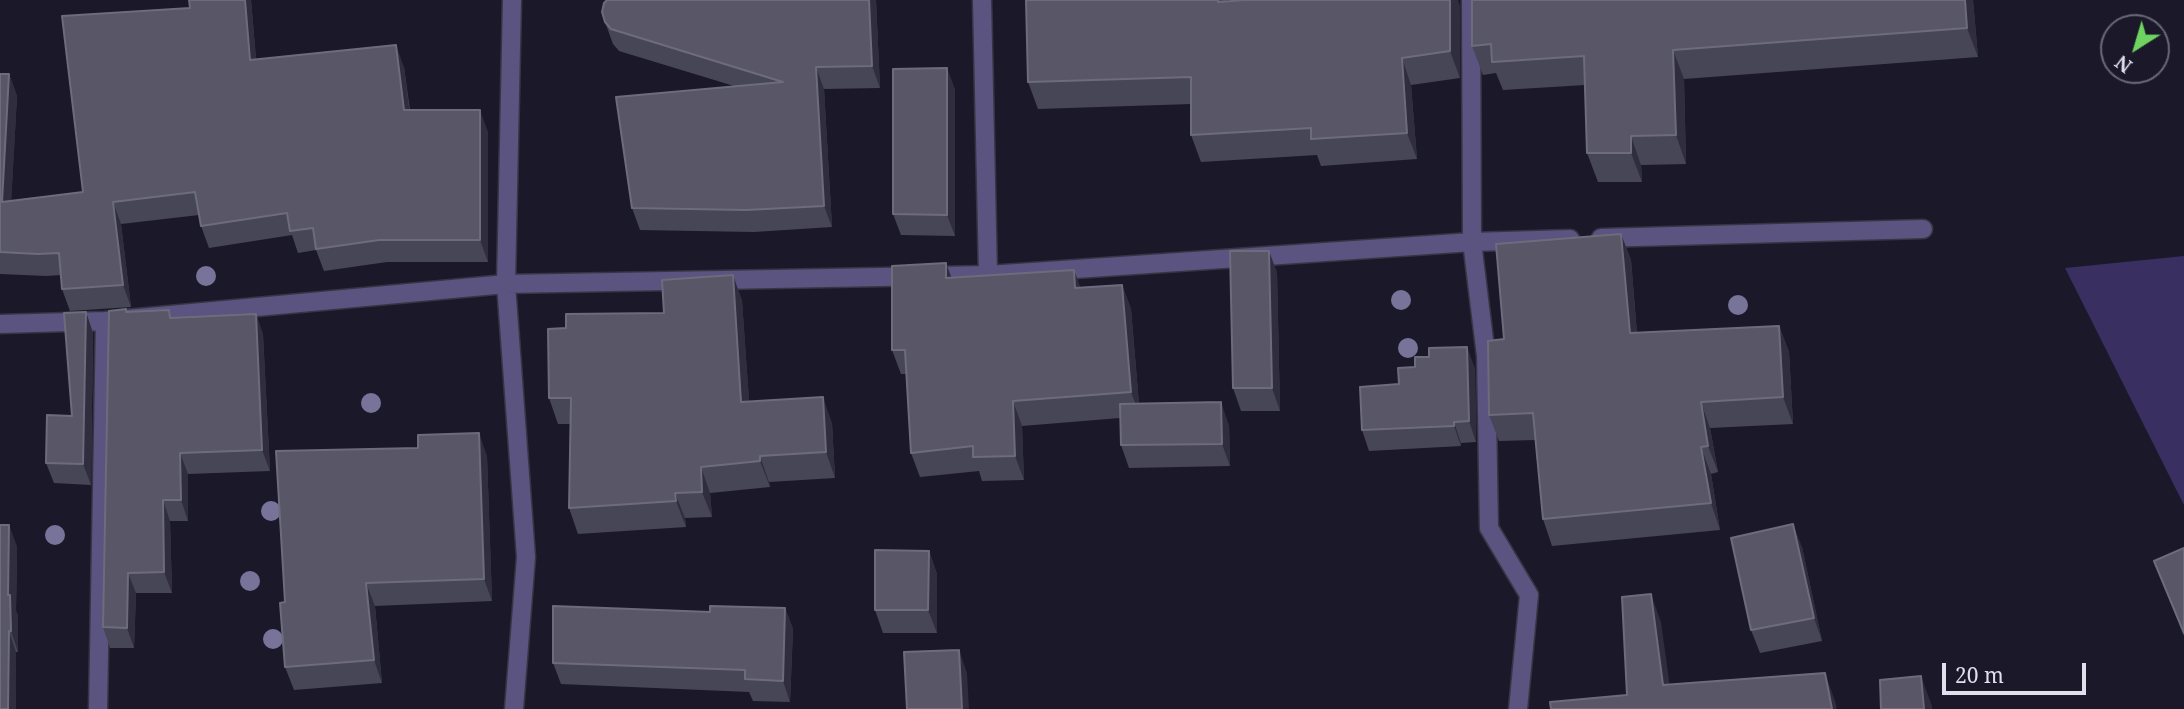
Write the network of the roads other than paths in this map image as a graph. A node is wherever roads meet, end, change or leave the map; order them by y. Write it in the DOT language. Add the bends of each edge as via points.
graph roads {
  1 [pos="512,0"];
  2 [pos="982,0"];
  3 [pos="1471,0"];
  4 [pos="1923,229"];
  5 [pos="1472,242"];
  6 [pos="988,275"];
  7 [pos="506,284"];
  8 [pos="105,321"];
  9 [pos="0,324"];
  10 [pos="98,709"];
  11 [pos="514,709"];
  12 [pos="1518,709"];
  1 -- 7 [label="street"];
  2 -- 6 [label="street"];
  3 -- 5 [label="street"];
  4 -- 5 [label="street"];
  5 -- 6 [label="street"];
  5 -- 12 [label="street" via="1486,356 1489,528 1529,595"];
  6 -- 7 [label="street"];
  7 -- 8 [label="street"];
  7 -- 11 [label="street" via="526,557"];
  8 -- 9 [label="street"];
  8 -- 10 [label="street"];
}
